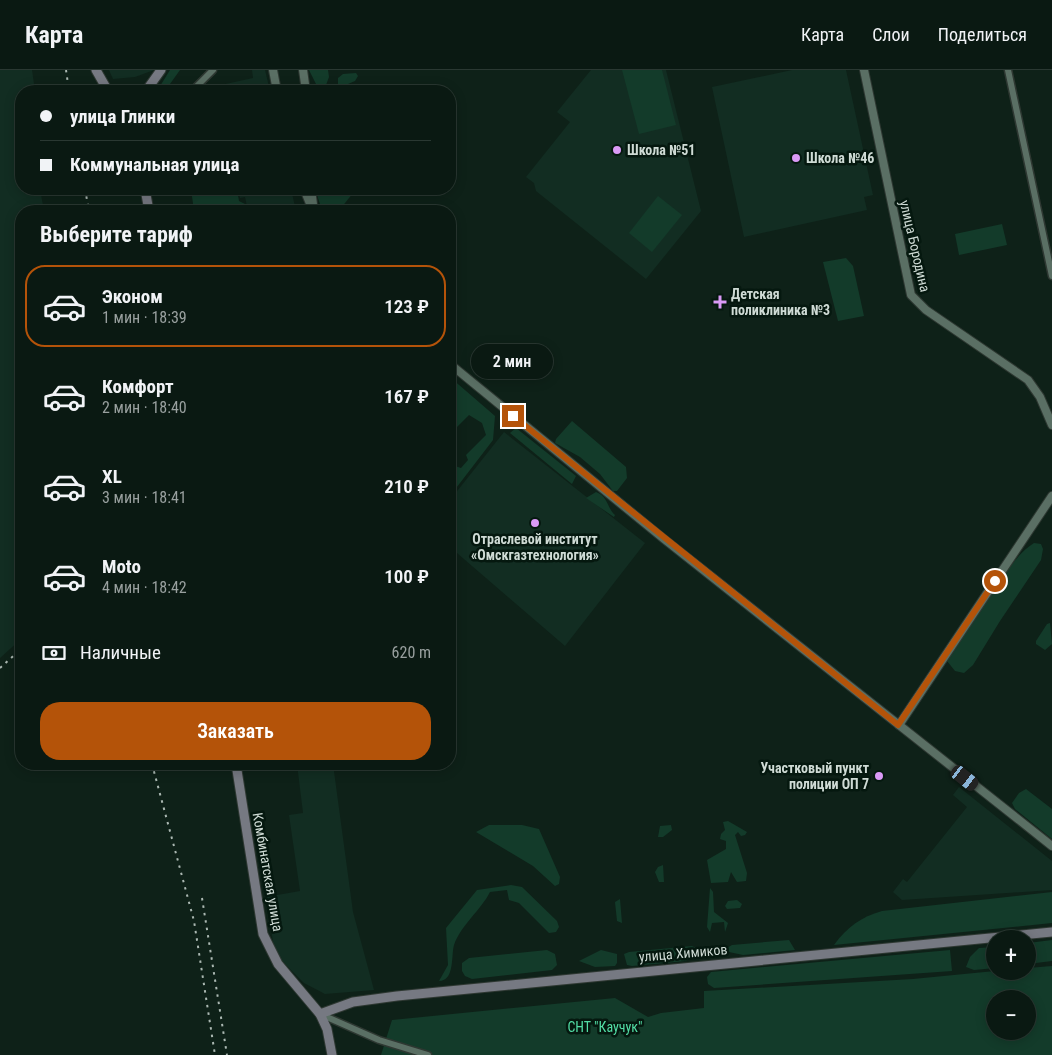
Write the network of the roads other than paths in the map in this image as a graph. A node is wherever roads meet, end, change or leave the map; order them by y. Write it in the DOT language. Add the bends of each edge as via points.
graph roads {
  1 [pos="96,70"];
  2 [pos="161,70"];
  3 [pos="213,70"];
  4 [pos="272,70"];
  5 [pos="303,70"];
  6 [pos="864,70"];
  7 [pos="1008,70"];
  8 [pos="105,85"];
  9 [pos="150,85"];
  10 [pos="198,85"];
  11 [pos="276,85"];
  12 [pos="305,85"];
  13 [pos="1052,276"];
  14 [pos="456,369"];
  15 [pos="1049,407"];
  16 [pos="1052,425"];
  17 [pos="1052,496"];
  18 [pos="898,725"];
  19 [pos="237,770"];
  20 [pos="1052,846"];
  21 [pos="1052,932"];
  22 [pos="320,1014"];
  23 [pos="332,1055"];
  24 [pos="428,1055"];
  1 -- 8 [label="main road"];
  2 -- 9 [label="main road"];
  3 -- 10 [label="street"];
  4 -- 11 [label="street"];
  5 -- 12 [label="street"];
  6 -- 15 [label="street, улица Бородина" via="911,295 917,304 1028,380"];
  7 -- 13 [label="street"];
  14 -- 18 [label="street"];
  15 -- 16 [label="street, улица Бородина"];
  17 -- 18 [label="street"];
  18 -- 20 [label="street"];
  19 -- 22 [label="main road, Комбинатская улица" via="263,934 278,964"];
  21 -- 22 [label="main road, улица Химиков" via="397,996 353,1002"];
  22 -- 23 [label="main road, Комбинатская улица" via="327,1029"];
  22 -- 24 [label="street" via="379,1040"];
}
